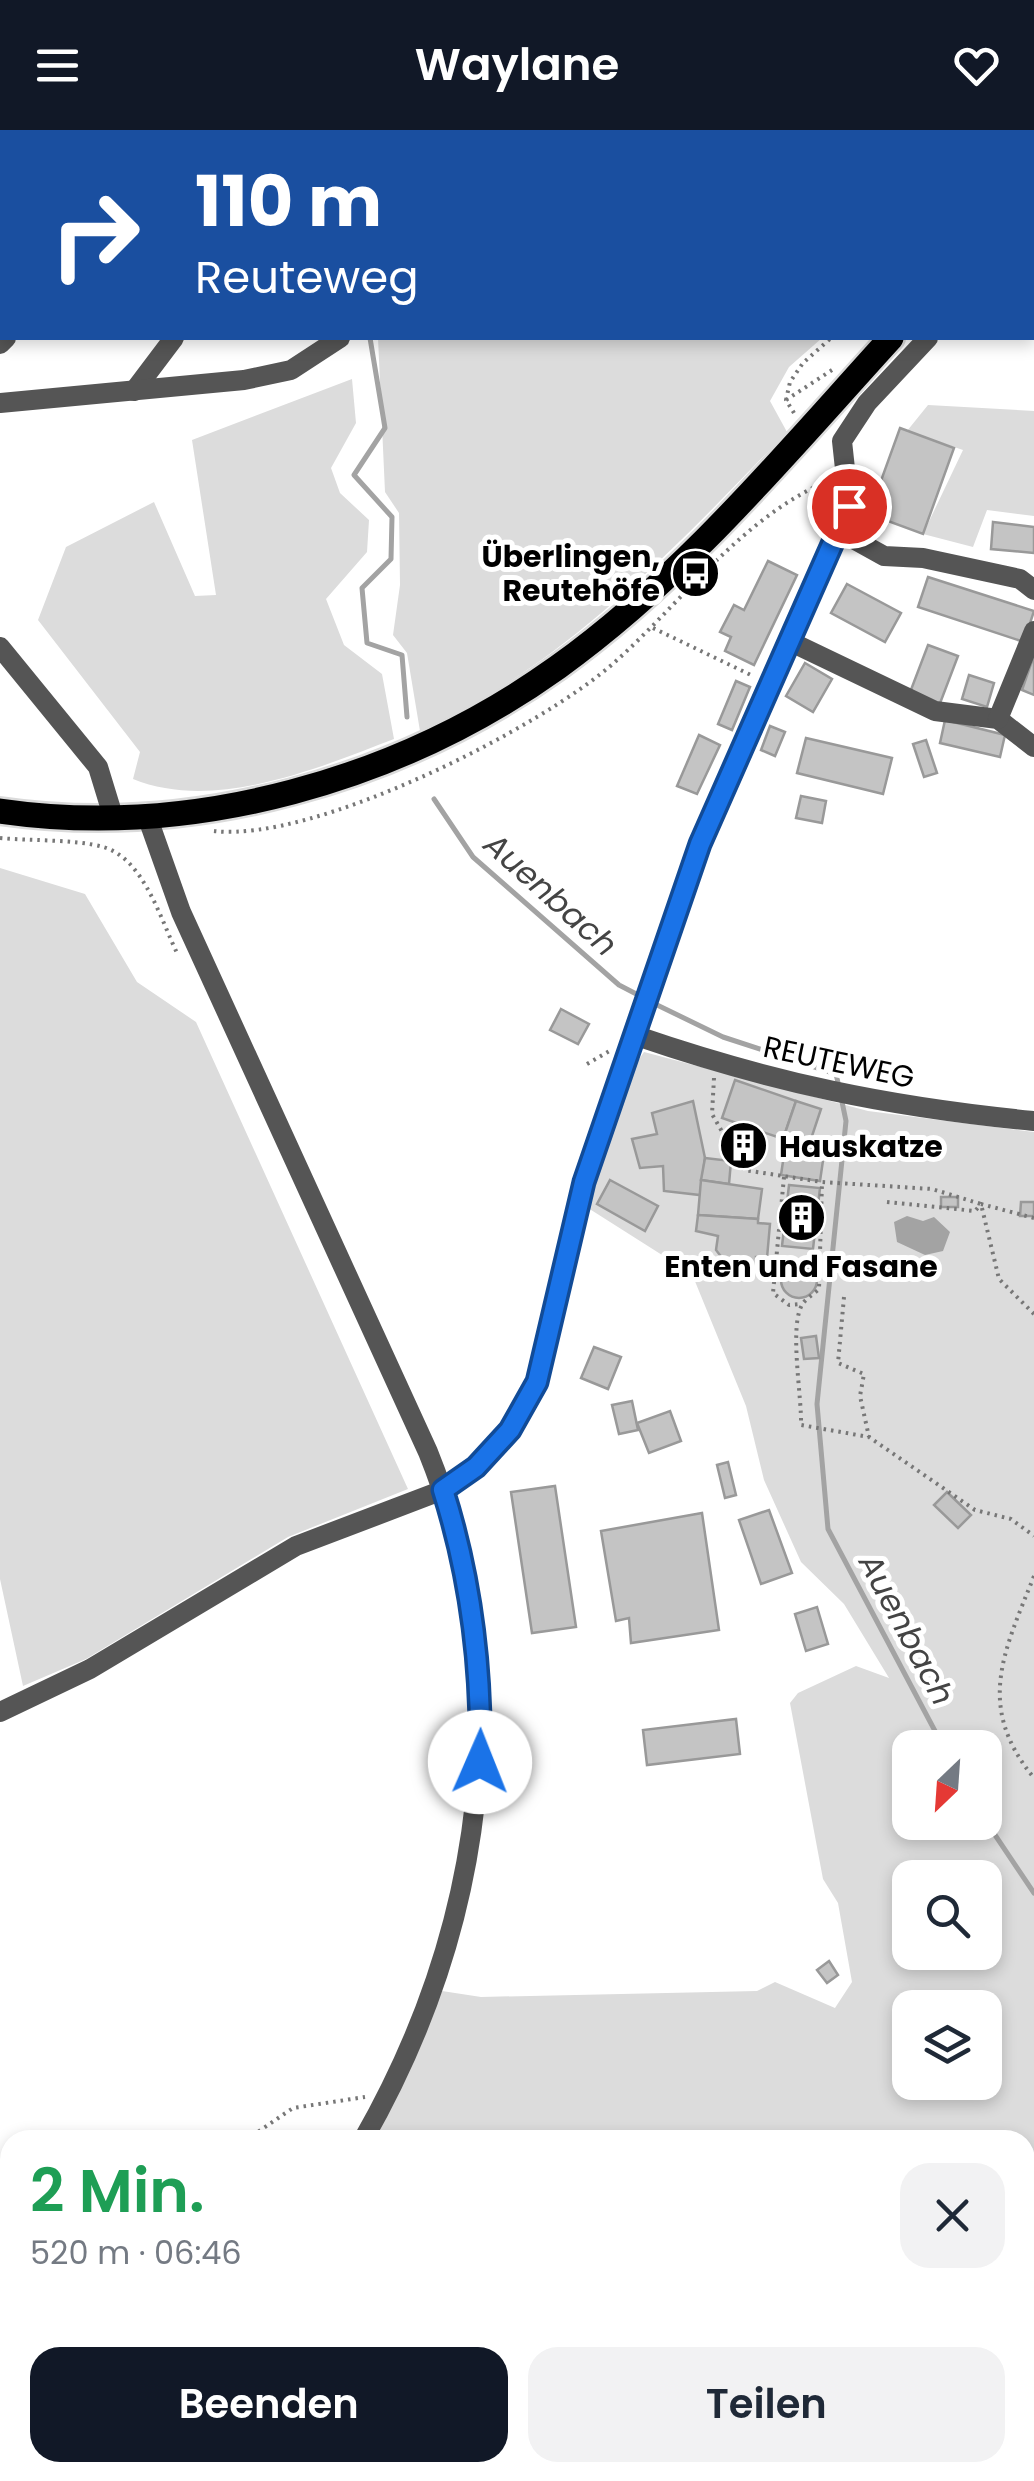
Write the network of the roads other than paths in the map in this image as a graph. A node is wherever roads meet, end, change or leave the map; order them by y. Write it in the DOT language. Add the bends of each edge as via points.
graph roads {
  1 [pos="172,340"];
  2 [pos="337,340"];
  3 [pos="889,340"];
  4 [pos="926,340"];
  5 [pos="134,391"];
  6 [pos="0,403"];
  7 [pos="839,531"];
  8 [pos="1034,590"];
  9 [pos="1034,631"];
  10 [pos="790,642"];
  11 [pos="0,647"];
  12 [pos="998,719"];
  13 [pos="1034,747"];
  14 [pos="0,811"];
  15 [pos="113,816"];
  16 [pos="147,816"];
  17 [pos="640,1026"];
  18 [pos="1034,1121"];
  19 [pos="443,1490"];
  20 [pos="0,1712"];
  21 [pos="368,2130"];
  1 -- 5 [label="street"];
  2 -- 5 [label="street" via="291,370"];
  3 -- 16 [label="main road" via="669,574 560,665 496,708 350,775 228,806"];
  4 -- 7 [label="street" via="842,440 849,506"];
  5 -- 6 [label="street"];
  7 -- 8 [label="street" via="884,556 1020,579"];
  7 -- 10 [label="street"];
  9 -- 12 [label="street"];
  10 -- 12 [label="street" via="934,711"];
  10 -- 17 [label="street" via="700,844"];
  11 -- 15 [label="street" via="98,768"];
  12 -- 13 [label="street"];
  14 -- 15 [label="main road"];
  15 -- 16 [label="main road"];
  16 -- 19 [label="street" via="181,912"];
  17 -- 18 [label="street, REUTEWEG" via="716,1064 824,1093"];
  17 -- 19 [label="street" via="584,1182 537,1382 510,1430"];
  19 -- 20 [label="street" via="296,1546 90,1669"];
  19 -- 21 [label="street" via="462,1560 480,1679 475,1824 438,1975"];
}
